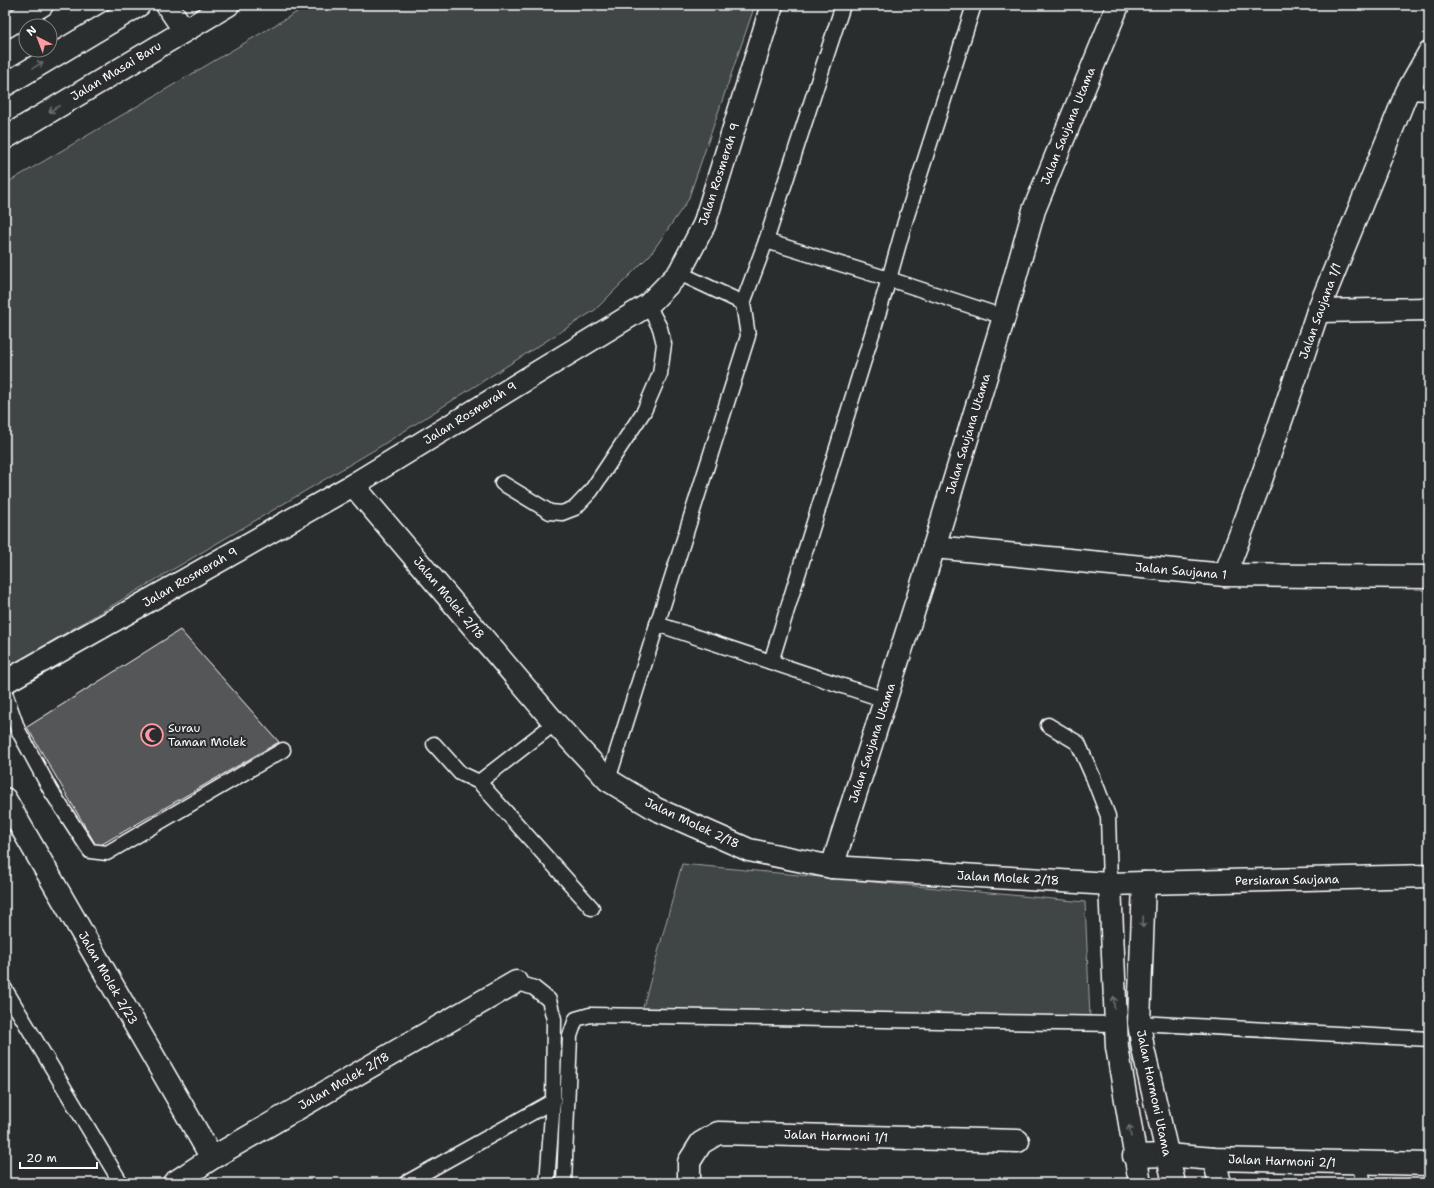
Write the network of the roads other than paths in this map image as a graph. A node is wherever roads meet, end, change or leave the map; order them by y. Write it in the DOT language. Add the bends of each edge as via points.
graph roads {
  1 [pos="42,5"];
  2 [pos="139,5"];
  3 [pos="167,5"];
  4 [pos="772,5"];
  5 [pos="843,5"];
  6 [pos="974,5"];
  7 [pos="1118,5"];
  8 [pos="216,8"];
  9 [pos="5,27"];
  10 [pos="184,30"];
  11 [pos="1429,53"];
  12 [pos="5,85"];
  13 [pos="1407,92"];
  14 [pos="1429,93"];
  15 [pos="5,138"];
  16 [pos="766,241"];
  17 [pos="679,272"];
  18 [pos="889,279"];
  19 [pos="743,303"];
  20 [pos="648,305"];
  21 [pos="1429,309"];
  22 [pos="1318,311"];
  23 [pos="1004,317"];
  24 [pos="502,483"];
  25 [pos="353,485"];
  26 [pos="934,547"];
  27 [pos="1226,575"];
  28 [pos="1429,577"];
  29 [pos="657,624"];
  30 [pos="771,662"];
  31 [pos="5,682"];
  32 [pos="5,693"];
  33 [pos="885,700"];
  34 [pos="555,723"];
  35 [pos="1048,725"];
  36 [pos="434,744"];
  37 [pos="283,750"];
  38 [pos="608,780"];
  39 [pos="479,782"];
  40 [pos="5,798"];
  41 [pos="832,867"];
  42 [pos="1429,876"];
  43 [pos="1144,883"];
  44 [pos="1110,884"];
  45 [pos="592,908"];
  46 [pos="516,982"];
  47 [pos="5,989"];
  48 [pos="1115,1024"];
  49 [pos="1139,1024"];
  50 [pos="1429,1039"];
  51 [pos="553,1101"];
  52 [pos="1018,1142"];
  53 [pos="1168,1155"];
  54 [pos="1134,1156"];
  55 [pos="212,1158"];
  56 [pos="1214,1159"];
  57 [pos="1429,1164"];
  58 [pos="1361,1173"];
  59 [pos="121,1183"];
  60 [pos="174,1183"];
  61 [pos="406,1183"];
  62 [pos="547,1183"];
  63 [pos="564,1183"];
  64 [pos="689,1183"];
  65 [pos="1140,1183"];
  66 [pos="1174,1183"];
  67 [pos="1220,1183"];
  1 -- 9 [label="street"];
  12 -- 2 [label="street, one-way"];
  3 -- 10 [label="street"];
  4 -- 17 [label="street, Jalan Rosmerah 9" via="704,225"];
  5 -- 16 [label="lane"];
  6 -- 18 [label="lane"];
  7 -- 23 [label="street, Jalan Saujana Utama" via="1034,210"];
  8 -- 10 [label="street, Jalan Masai Baru"];
  10 -- 15 [label="street, Jalan Masai Baru, one-way"];
  11 -- 13 [label="street, Jalan Saujana 1/1"];
  13 -- 14 [label="lane"];
  13 -- 22 [label="street, Jalan Saujana 1/1"];
  16 -- 18 [label="lane"];
  16 -- 19 [label="lane"];
  17 -- 19 [label="lane"];
  17 -- 20 [label="street, Jalan Rosmerah 9"];
  18 -- 23 [label="lane"];
  18 -- 30 [label="lane"];
  19 -- 29 [label="lane" via="748,336"];
  20 -- 24 [label="lane" via="660,328 664,344 660,374 644,411 591,491 575,508 562,513 550,512"];
  20 -- 25 [label="street, Jalan Rosmerah 9"];
  21 -- 22 [label="street"];
  22 -- 27 [label="street, Jalan Saujana 1/1"];
  23 -- 26 [label="street, Jalan Saujana Utama"];
  25 -- 31 [label="street, Jalan Rosmerah 9"];
  25 -- 34 [label="street, Jalan Molek 2/18"];
  26 -- 27 [label="street, Jalan Saujana 1"];
  26 -- 33 [label="street, Jalan Saujana Utama"];
  27 -- 28 [label="street, Jalan Saujana 1"];
  29 -- 30 [label="lane"];
  29 -- 38 [label="lane"];
  30 -- 33 [label="lane"];
  32 -- 37 [label="lane" via="18,730 51,790 90,850 107,853"];
  33 -- 41 [label="street, Jalan Saujana Utama"];
  34 -- 38 [label="street, Jalan Molek 2/18"];
  34 -- 39 [label="lane"];
  35 -- 44 [label="lane" via="1078,743 1093,777 1108,816"];
  36 -- 39 [label="lane" via="460,773"];
  38 -- 41 [label="street, Jalan Molek 2/18" via="656,808 749,850"];
  39 -- 45 [label="lane"];
  40 -- 55 [label="street, Jalan Molek 2/23"];
  41 -- 44 [label="street, Jalan Molek 2/18"];
  42 -- 43 [label="street, Persiaran Saujana"];
  43 -- 44 [label="street, Jalan Molek 2/18"];
  43 -- 49 [label="street, Jalan Harmoni Utama, one-way"];
  48 -- 44 [label="street, Jalan Harmoni Utama, one-way"];
  46 -- 51 [label="lane" via="534,988 549,1000 554,1019"];
  46 -- 55 [label="street, Jalan Molek 2/18"];
  47 -- 59 [label="lane"];
  54 -- 48 [label="street, Jalan Harmoni Utama, one-way"];
  48 -- 63 [label="lane" via="590,1016 576,1019 570,1036"];
  49 -- 50 [label="lane"];
  49 -- 53 [label="street, Jalan Harmoni Utama"];
  51 -- 61 [label="lane"];
  51 -- 62 [label="lane"];
  52 -- 64 [label="street, Jalan Harmoni 1/1" via="718,1133 701,1143 689,1162"];
  53 -- 54 [label="street, Jalan Harmoni 2/1"];
  53 -- 56 [label="street, Jalan Harmoni 2/1"];
  53 -- 66 [label="street, Jalan Harmoni Utama"];
  54 -- 65 [label="street, Jalan Harmoni Utama"];
  55 -- 60 [label="street, Jalan Molek 2/18"];
  56 -- 58 [label="street, Jalan Harmoni 2/1"];
  56 -- 67 [label="street"];
  57 -- 58 [label="street, Jalan Harmoni 2/1"];
}
